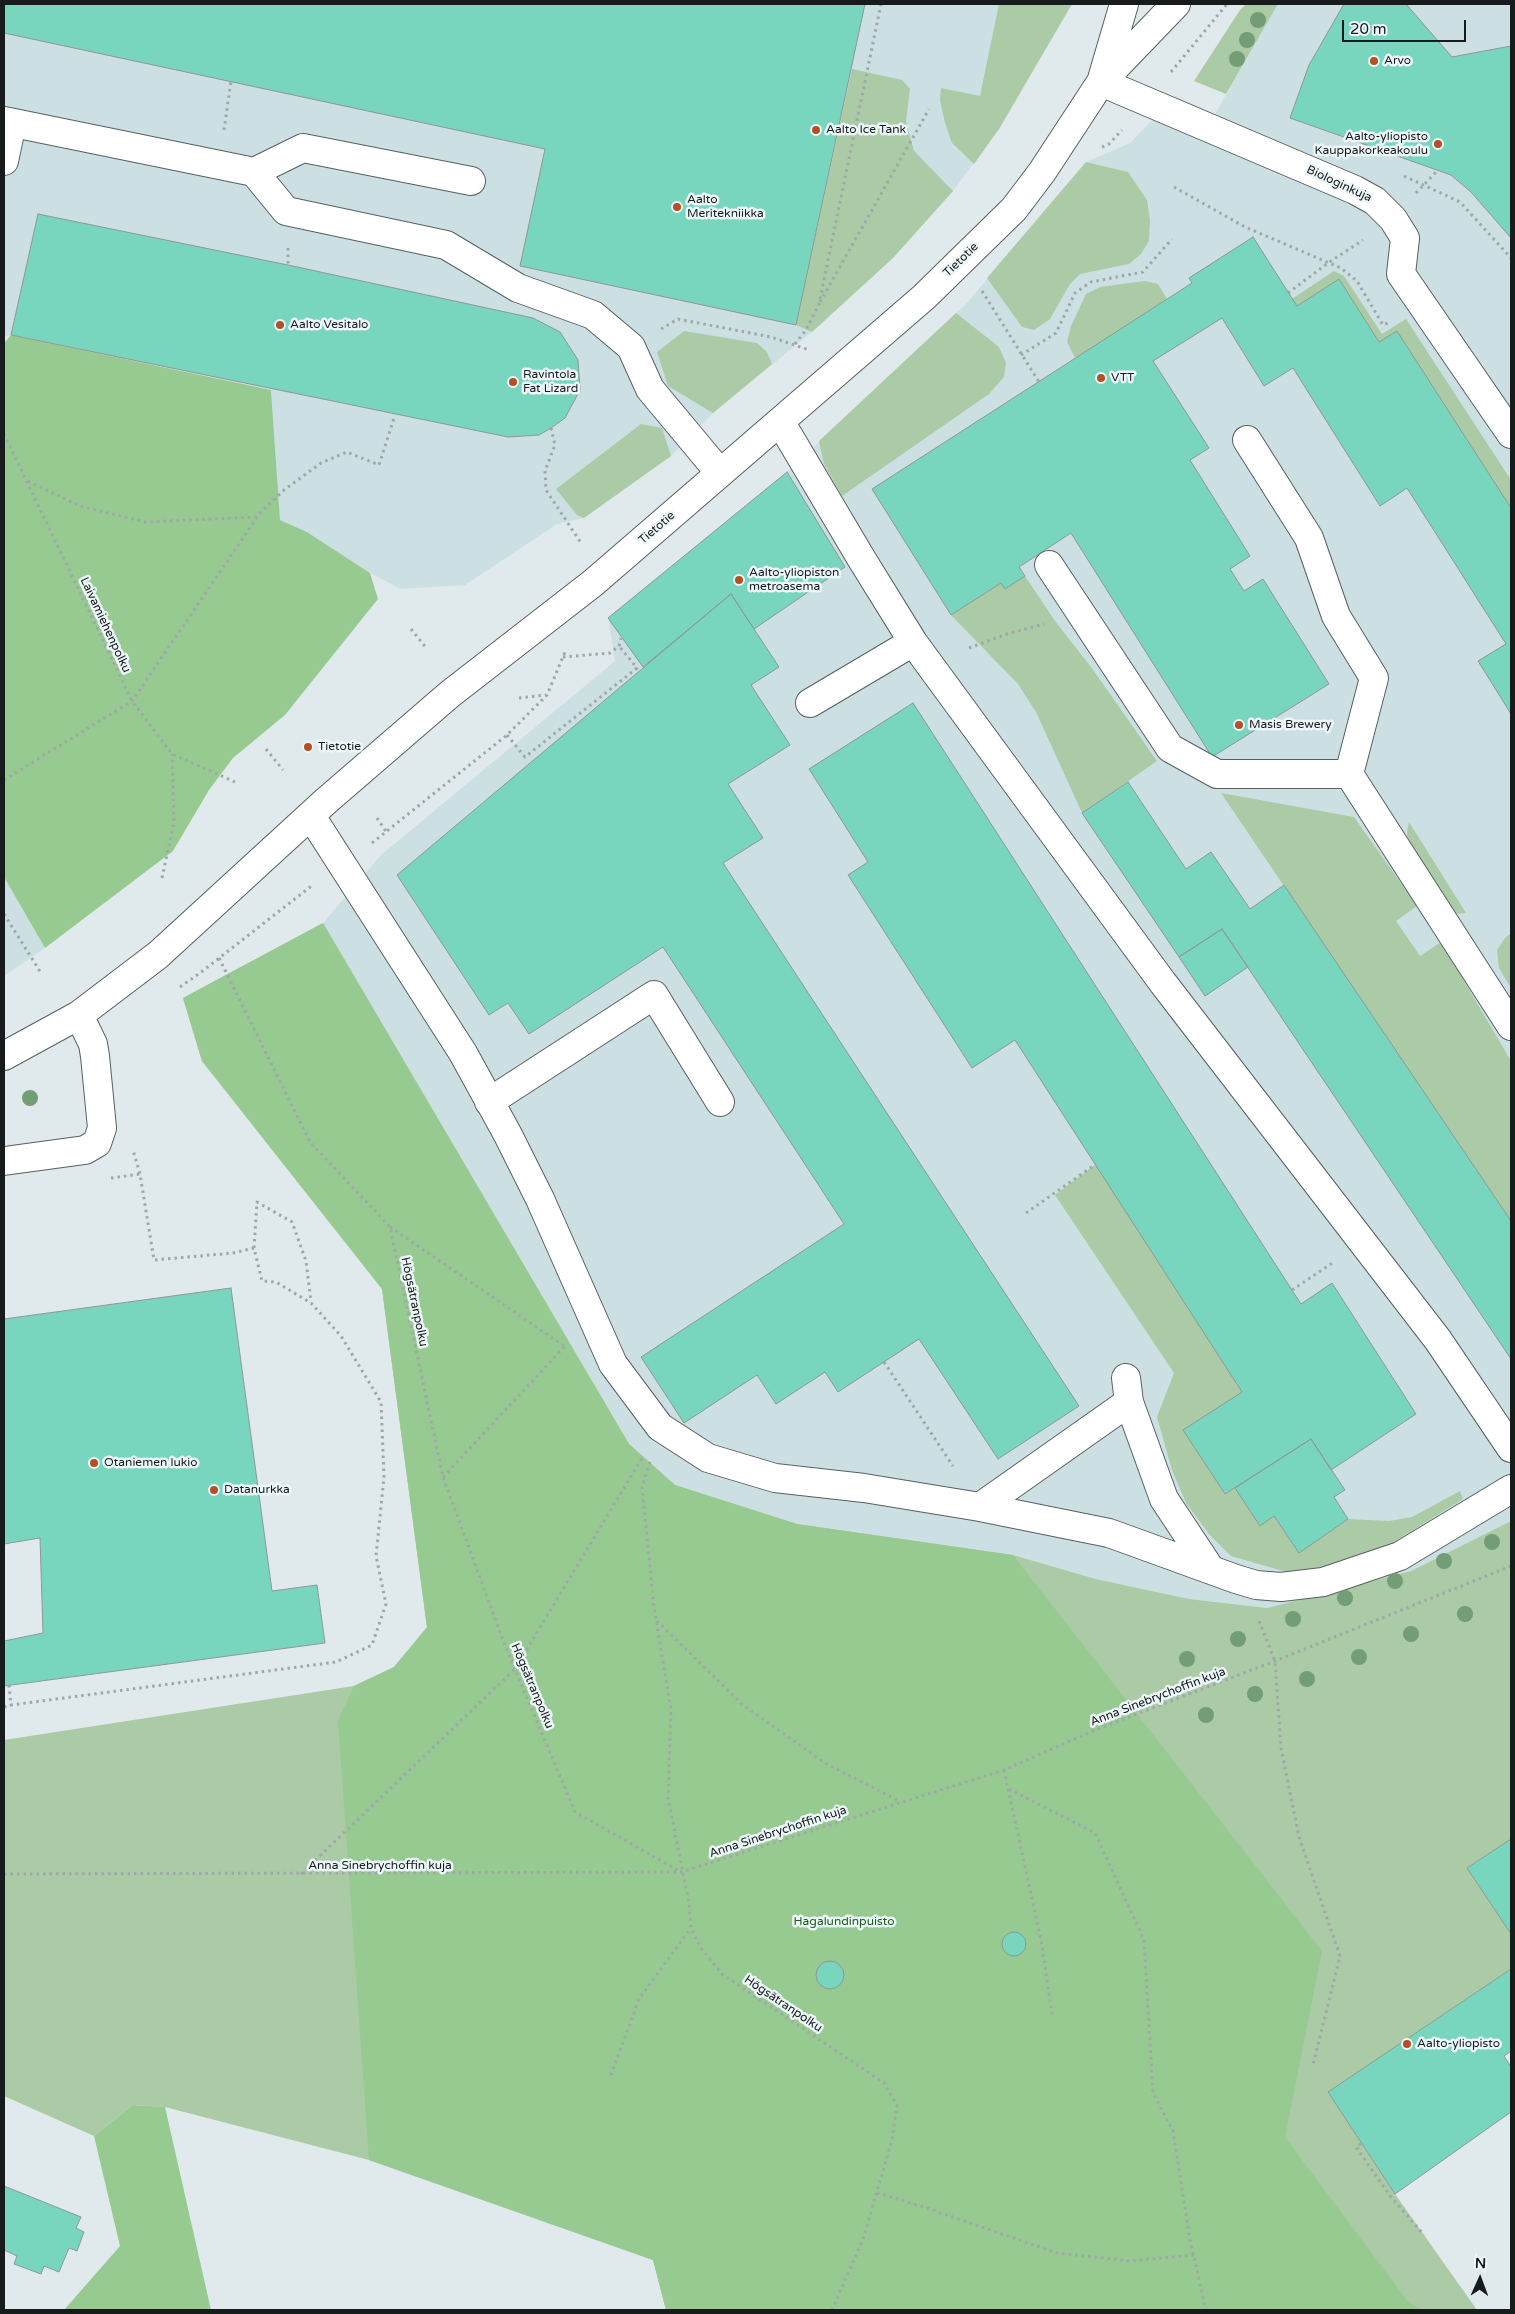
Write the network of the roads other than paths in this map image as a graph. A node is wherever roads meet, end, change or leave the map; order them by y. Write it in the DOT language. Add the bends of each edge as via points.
graph roads {
  1 [pos="1124,4"];
  2 [pos="1176,4"];
  3 [pos="1101,82"];
  4 [pos="8,122"];
  5 [pos="4,161"];
  6 [pos="254,172"];
  7 [pos="471,181"];
  8 [pos="781,423"];
  9 [pos="1511,434"];
  10 [pos="1247,440"];
  11 [pos="720,473"];
  12 [pos="1049,565"];
  13 [pos="913,642"];
  14 [pos="810,703"];
  15 [pos="1349,774"];
  16 [pos="311,816"];
  17 [pos="79,1015"];
  18 [pos="1511,1026"];
  19 [pos="4,1056"];
  20 [pos="488,1102"];
  21 [pos="720,1102"];
  22 [pos="4,1161"];
  23 [pos="1511,1448"];
  24 [pos="1511,1489"];
  25 [pos="980,1507"];
  26 [pos="1211,1570"];
  1 -- 3 [label="street, Tietotie"];
  2 -- 3 [label="street, Tietotie"];
  3 -- 8 [label="street, Tietotie" via="1014,209 924,297"];
  3 -- 9 [label="street, Biologinkuja" via="1375,200 1405,238 1401,274"];
  4 -- 5 [label="street"];
  4 -- 6 [label="street"];
  6 -- 7 [label="street" via="303,148"];
  6 -- 11 [label="street" via="286,211 446,245 518,288 594,315 631,347 650,389"];
  8 -- 11 [label="street, Tietotie"];
  8 -- 13 [label="street"];
  10 -- 15 [label="street" via="1309,538 1336,616 1374,678"];
  11 -- 16 [label="street, Tietotie" via="593,583 450,694"];
  12 -- 15 [label="street" via="1170,748 1216,774"];
  13 -- 14 [label="street"];
  13 -- 23 [label="street" via="1163,983 1438,1340"];
  15 -- 18 [label="street"];
  16 -- 17 [label="street, Tietotie" via="180,937"];
  16 -- 20 [label="street" via="463,1053"];
  17 -- 19 [label="street, Tietotie"];
  17 -- 22 [label="street" via="95,1056 102,1128 97,1143 85,1150"];
  20 -- 21 [label="street" via="654,995"];
  20 -- 25 [label="street" via="540,1198 613,1364 660,1427 708,1458 775,1478 864,1488"];
  24 -- 26 [label="street" via="1400,1556 1323,1582 1256,1585"];
  25 -- 26 [label="street" via="1109,1533"];
  25 -- 26 [label="street" via="1128,1390 1164,1499"];
}
